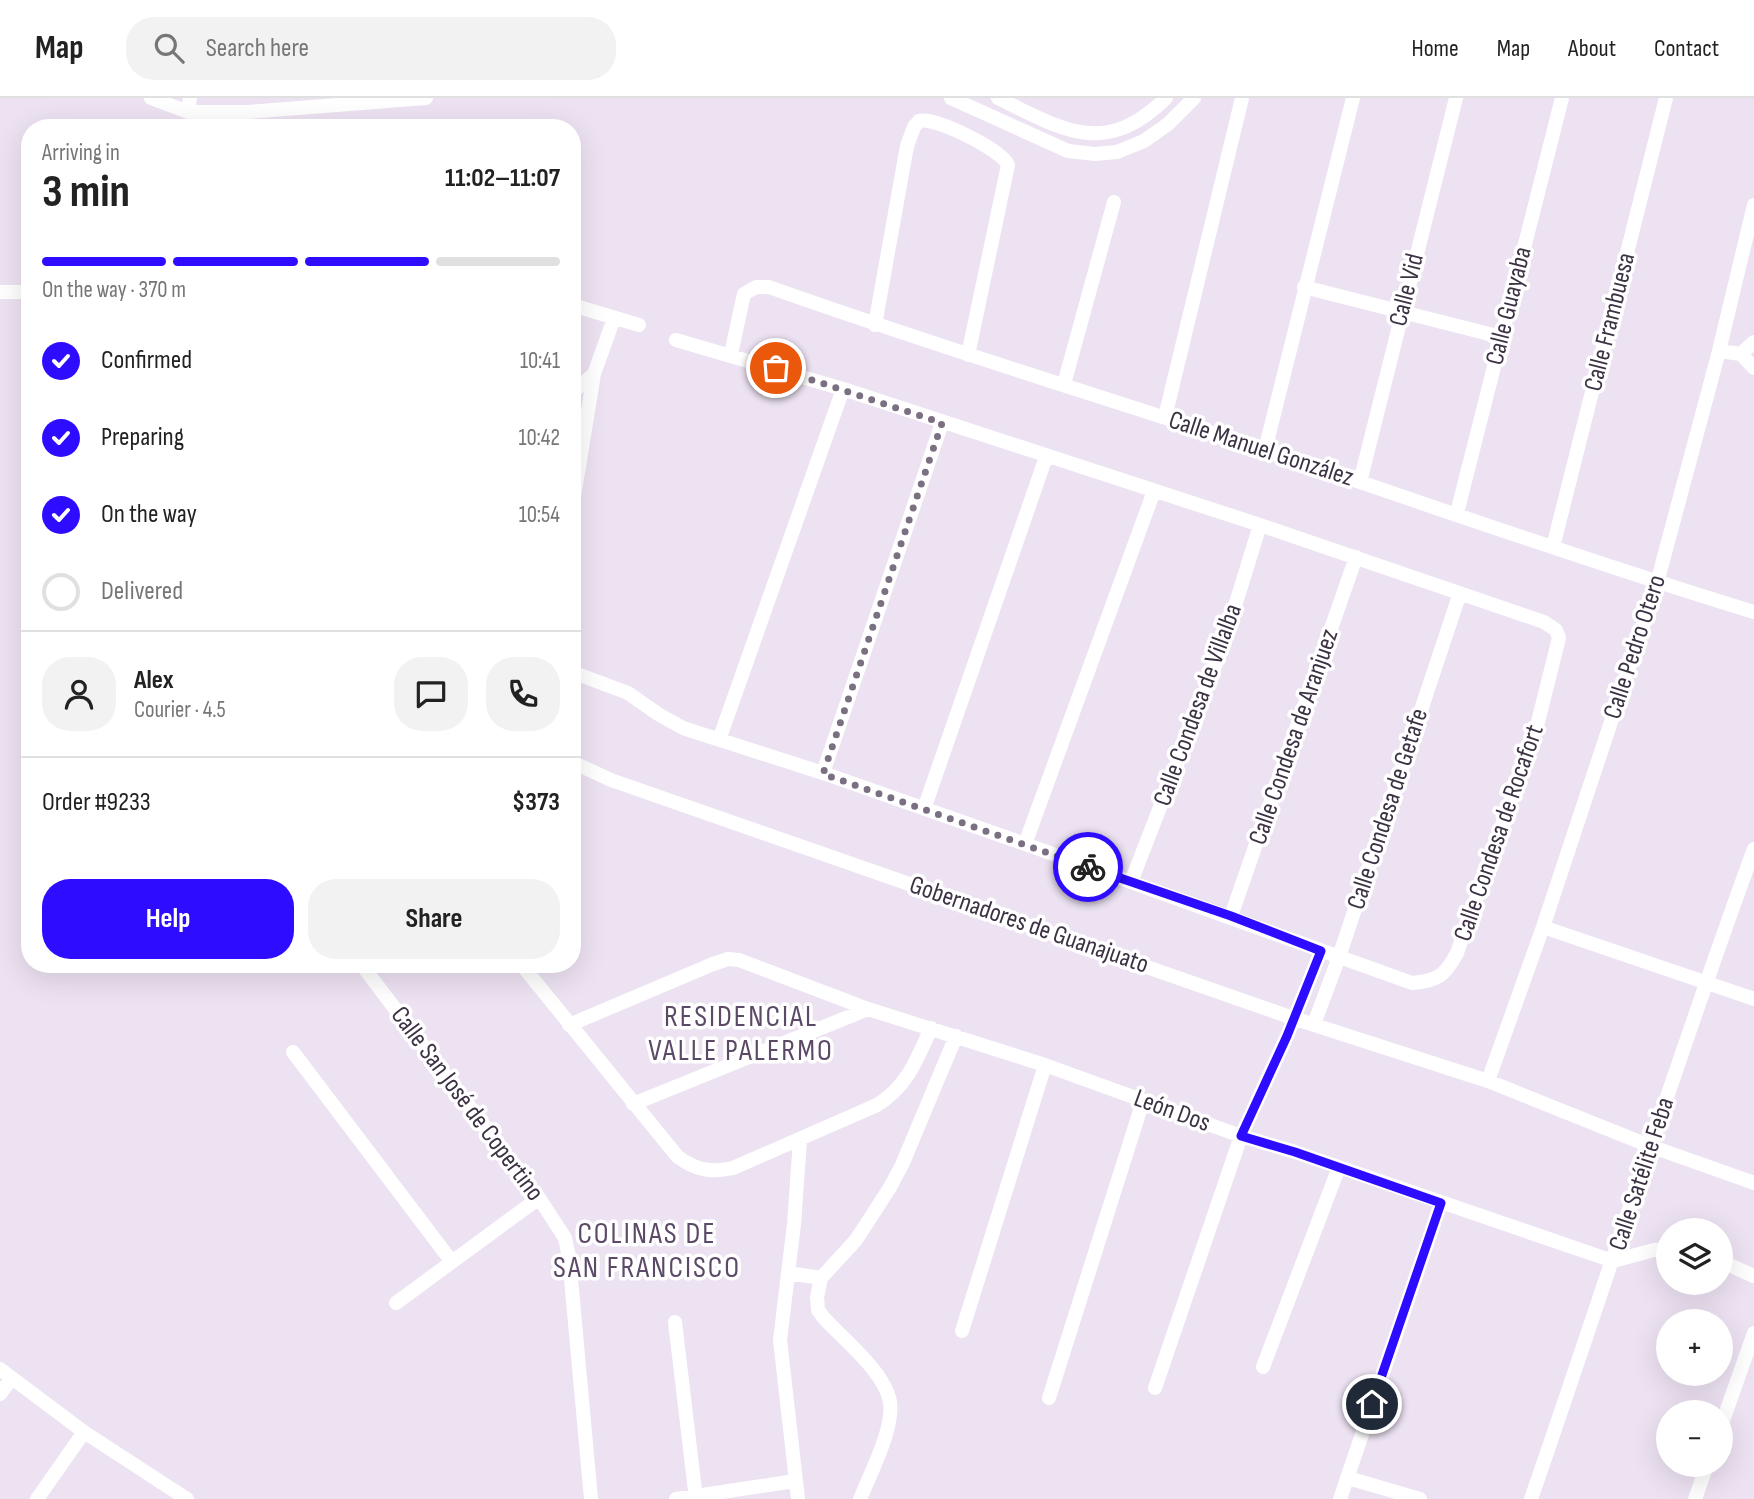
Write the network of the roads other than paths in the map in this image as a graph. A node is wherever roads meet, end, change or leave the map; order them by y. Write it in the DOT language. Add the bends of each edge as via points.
graph roads {
  1 [pos="151,98"];
  2 [pos="426,98"];
  3 [pos="951,98"];
  4 [pos="998,98"];
  5 [pos="1166,98"];
  6 [pos="1194,98"];
  7 [pos="1242,98"];
  8 [pos="1353,98"];
  9 [pos="1456,98"];
  10 [pos="1562,98"];
  11 [pos="1666,98"];
  12 [pos="409,99"];
  13 [pos="176,101"];
  14 [pos="189,105"];
  15 [pos="1114,202"];
  16 [pos="1754,205"];
  17 [pos="1304,287"];
  18 [pos="0,292"];
  19 [pos="21,292"];
  20 [pos="581,308"];
  21 [pos="1401,312"];
  22 [pos="614,318"];
  23 [pos="639,325"];
  24 [pos="875,325"];
  25 [pos="1502,337"];
  26 [pos="676,340"];
  27 [pos="1754,342"];
  28 [pos="1719,351"];
  29 [pos="1741,354"];
  30 [pos="731,355"];
  31 [pos="968,355"];
  32 [pos="1754,368"];
  33 [pos="594,374"];
  34 [pos="1064,384"];
  35 [pos="581,385"];
  36 [pos="843,389"];
  37 [pos="1164,417"];
  38 [pos="942,423"];
  39 [pos="1265,450"];
  40 [pos="581,454"];
  41 [pos="1046,457"];
  42 [pos="1360,482"];
  43 [pos="1154,491"];
  44 [pos="1457,513"];
  45 [pos="1260,525"];
  46 [pos="1553,547"];
  47 [pos="1356,557"];
  48 [pos="1657,583"];
  49 [pos="1460,593"];
  50 [pos="1754,611"];
  51 [pos="581,675"];
  52 [pos="719,740"];
  53 [pos="581,766"];
  54 [pos="823,774"];
  55 [pos="924,809"];
  56 [pos="1025,844"];
  57 [pos="1754,849"];
  58 [pos="1131,882"];
  59 [pos="1231,916"];
  60 [pos="1543,927"];
  61 [pos="1321,951"];
  62 [pos="1339,957"];
  63 [pos="369,973"];
  64 [pos="528,973"];
  65 [pos="1706,982"];
  66 [pos="1754,999"];
  67 [pos="868,1009"];
  68 [pos="1293,1018"];
  69 [pos="1314,1024"];
  70 [pos="569,1025"];
  71 [pos="931,1028"];
  72 [pos="956,1036"];
  73 [pos="293,1052"];
  74 [pos="1045,1065"];
  75 [pos="1488,1081"];
  76 [pos="1143,1101"];
  77 [pos="633,1104"];
  78 [pos="1241,1136"];
  79 [pos="800,1140"];
  80 [pos="1650,1146"];
  81 [pos="1339,1167"];
  82 [pos="1754,1183"];
  83 [pos="539,1198"];
  84 [pos="1441,1203"];
  85 [pos="1656,1251"];
  86 [pos="1613,1261"];
  87 [pos="452,1262"];
  88 [pos="1733,1267"];
  89 [pos="788,1273"];
  90 [pos="1754,1276"];
  91 [pos="821,1278"];
  92 [pos="396,1303"];
  93 [pos="676,1322"];
  94 [pos="962,1331"];
  95 [pos="1754,1333"];
  96 [pos="1263,1367"];
  97 [pos="0,1369"];
  98 [pos="12,1378"];
  99 [pos="1155,1388"];
  100 [pos="0,1394"];
  101 [pos="1049,1398"];
  102 [pos="1730,1400"];
  103 [pos="85,1432"];
  104 [pos="1703,1477"];
  105 [pos="1348,1478"];
  106 [pos="795,1481"];
  107 [pos="696,1498"];
  108 [pos="37,1499"];
  109 [pos="187,1499"];
  110 [pos="591,1499"];
  111 [pos="676,1499"];
  112 [pos="798,1499"];
  113 [pos="860,1499"];
  114 [pos="1340,1499"];
  115 [pos="1420,1499"];
  116 [pos="1531,1499"];
  117 [pos="1695,1499"];
  1 -- 13 [label="street"];
  2 -- 12 [label="street"];
  3 -- 6 [label="street" via="1068,151 1095,154 1117,152 1144,141"];
  4 -- 5 [label="street" via="1058,127 1085,134 1114,132 1134,124"];
  7 -- 37 [label="street"];
  8 -- 17 [label="street"];
  9 -- 21 [label="street, Calle Vid"];
  10 -- 25 [label="street, Calle Guayaba"];
  11 -- 46 [label="street, Calle Frambuesa"];
  12 -- 14 [label="street" via="248,112"];
  13 -- 14 [label="street"];
  15 -- 34 [label="street"];
  16 -- 28 [label="street, Calle Pedro Otero"];
  17 -- 21 [label="street"];
  17 -- 39 [label="street"];
  18 -- 19 [label="street"];
  20 -- 22 [label="street"];
  21 -- 25 [label="street"];
  21 -- 42 [label="street, Calle Vid"];
  22 -- 23 [label="street"];
  22 -- 33 [label="street"];
  24 -- 30 [label="street, Calle Manuel González" via="769,287 756,287 744,295"];
  24 -- 31 [label="street, Calle Manuel González"];
  24 -- 31 [label="street" via="906,150 914,127 929,120 999,153 1006,161 1007,176"];
  25 -- 44 [label="street, Calle Guayaba"];
  26 -- 30 [label="street, Calle Condesa de Rocafort"];
  27 -- 29 [label="street"];
  28 -- 29 [label="street"];
  28 -- 48 [label="street, Calle Pedro Otero"];
  29 -- 32 [label="street"];
  30 -- 36 [label="street, Calle Condesa de Rocafort"];
  31 -- 34 [label="street, Calle Manuel González"];
  33 -- 35 [label="street"];
  33 -- 40 [label="street"];
  34 -- 37 [label="street, Calle Manuel González"];
  36 -- 38 [label="street, Calle Condesa de Rocafort"];
  36 -- 52 [label="street"];
  37 -- 39 [label="street, Calle Manuel González"];
  38 -- 41 [label="street, Calle Condesa de Rocafort"];
  38 -- 54 [label="street"];
  39 -- 42 [label="street, Calle Manuel González"];
  41 -- 43 [label="street, Calle Condesa de Rocafort"];
  41 -- 55 [label="street"];
  42 -- 44 [label="street, Calle Manuel González"];
  43 -- 45 [label="street, Calle Condesa de Rocafort"];
  43 -- 56 [label="street"];
  44 -- 46 [label="street, Calle Manuel González"];
  45 -- 47 [label="street, Calle Condesa de Rocafort"];
  45 -- 58 [label="street, Calle Condesa de Villalba" via="1223,645"];
  46 -- 48 [label="street, Calle Manuel González"];
  47 -- 49 [label="street, Calle Condesa de Rocafort"];
  47 -- 59 [label="street, Calle Condesa de Aranjuez"];
  48 -- 50 [label="street, Calle Manuel González"];
  48 -- 60 [label="street, Calle Pedro Otero"];
  49 -- 62 [label="street, Calle Condesa de Getafe"];
  49 -- 62 [label="street, Calle Condesa de Rocafort" via="1556,630 1559,645 1537,726 1451,965 1429,982 1412,983"];
  51 -- 52 [label="street, Calle Condesa de Rocafort" via="628,693 683,728"];
  52 -- 54 [label="street, Calle Condesa de Rocafort"];
  53 -- 68 [label="street, Gobernadores de Guanajuato"];
  54 -- 55 [label="street, Calle Condesa de Rocafort"];
  55 -- 56 [label="street, Calle Condesa de Rocafort"];
  56 -- 58 [label="street, Calle Condesa de Rocafort"];
  57 -- 65 [label="street, Calle Satélite Feba"];
  58 -- 59 [label="street, Calle Condesa de Rocafort"];
  59 -- 61 [label="street, Calle Condesa de Rocafort"];
  60 -- 65 [label="street"];
  60 -- 75 [label="street, Calle Pedro Otero"];
  61 -- 62 [label="street, Calle Condesa de Rocafort"];
  61 -- 68 [label="street"];
  62 -- 69 [label="street, Calle Condesa de Getafe"];
  63 -- 83 [label="street, Calle San José de Copertino"];
  64 -- 70 [label="street"];
  65 -- 66 [label="street"];
  65 -- 80 [label="street, Calle Satélite Feba"];
  67 -- 70 [label="street, León Dos" via="728,960"];
  67 -- 71 [label="street, León Dos"];
  67 -- 77 [label="street"];
  68 -- 69 [label="street, Gobernadores de Guanajuato"];
  68 -- 78 [label="street"];
  69 -- 75 [label="street, Gobernadores de Guanajuato"];
  70 -- 77 [label="street"];
  71 -- 72 [label="street, León Dos"];
  71 -- 79 [label="street" via="909,1075 889,1098"];
  72 -- 74 [label="street, León Dos"];
  72 -- 91 [label="street" via="889,1189 856,1240"];
  73 -- 87 [label="street"];
  74 -- 76 [label="street, León Dos"];
  74 -- 94 [label="street"];
  75 -- 80 [label="street, Gobernadores de Guanajuato"];
  76 -- 78 [label="street, León Dos"];
  76 -- 101 [label="street"];
  77 -- 79 [label="street" via="677,1156 705,1170 733,1168"];
  78 -- 81 [label="street, León Dos"];
  78 -- 99 [label="street"];
  79 -- 89 [label="street"];
  80 -- 82 [label="street, Gobernadores de Guanajuato"];
  80 -- 86 [label="street, Calle Satélite Feba"];
  81 -- 84 [label="street, León Dos"];
  81 -- 96 [label="street"];
  83 -- 87 [label="street"];
  83 -- 110 [label="street, Calle San José de Copertino" via="565,1238 569,1257"];
  84 -- 86 [label="street, León Dos"];
  84 -- 105 [label="street"];
  85 -- 86 [label="street"];
  86 -- 116 [label="street, Calle Satélite Feba"];
  87 -- 92 [label="street"];
  88 -- 90 [label="street"];
  89 -- 91 [label="street"];
  89 -- 106 [label="street" via="780,1340"];
  91 -- 113 [label="street" via="818,1310 873,1369 890,1403 883,1442"];
  93 -- 107 [label="street"];
  95 -- 102 [label="street"];
  97 -- 98 [label="street"];
  98 -- 100 [label="street"];
  98 -- 103 [label="street"];
  103 -- 108 [label="street"];
  103 -- 109 [label="street"];
  104 -- 117 [label="street"];
  105 -- 114 [label="street"];
  105 -- 115 [label="street"];
  106 -- 107 [label="street"];
  106 -- 112 [label="street"];
  107 -- 111 [label="street"];
}
